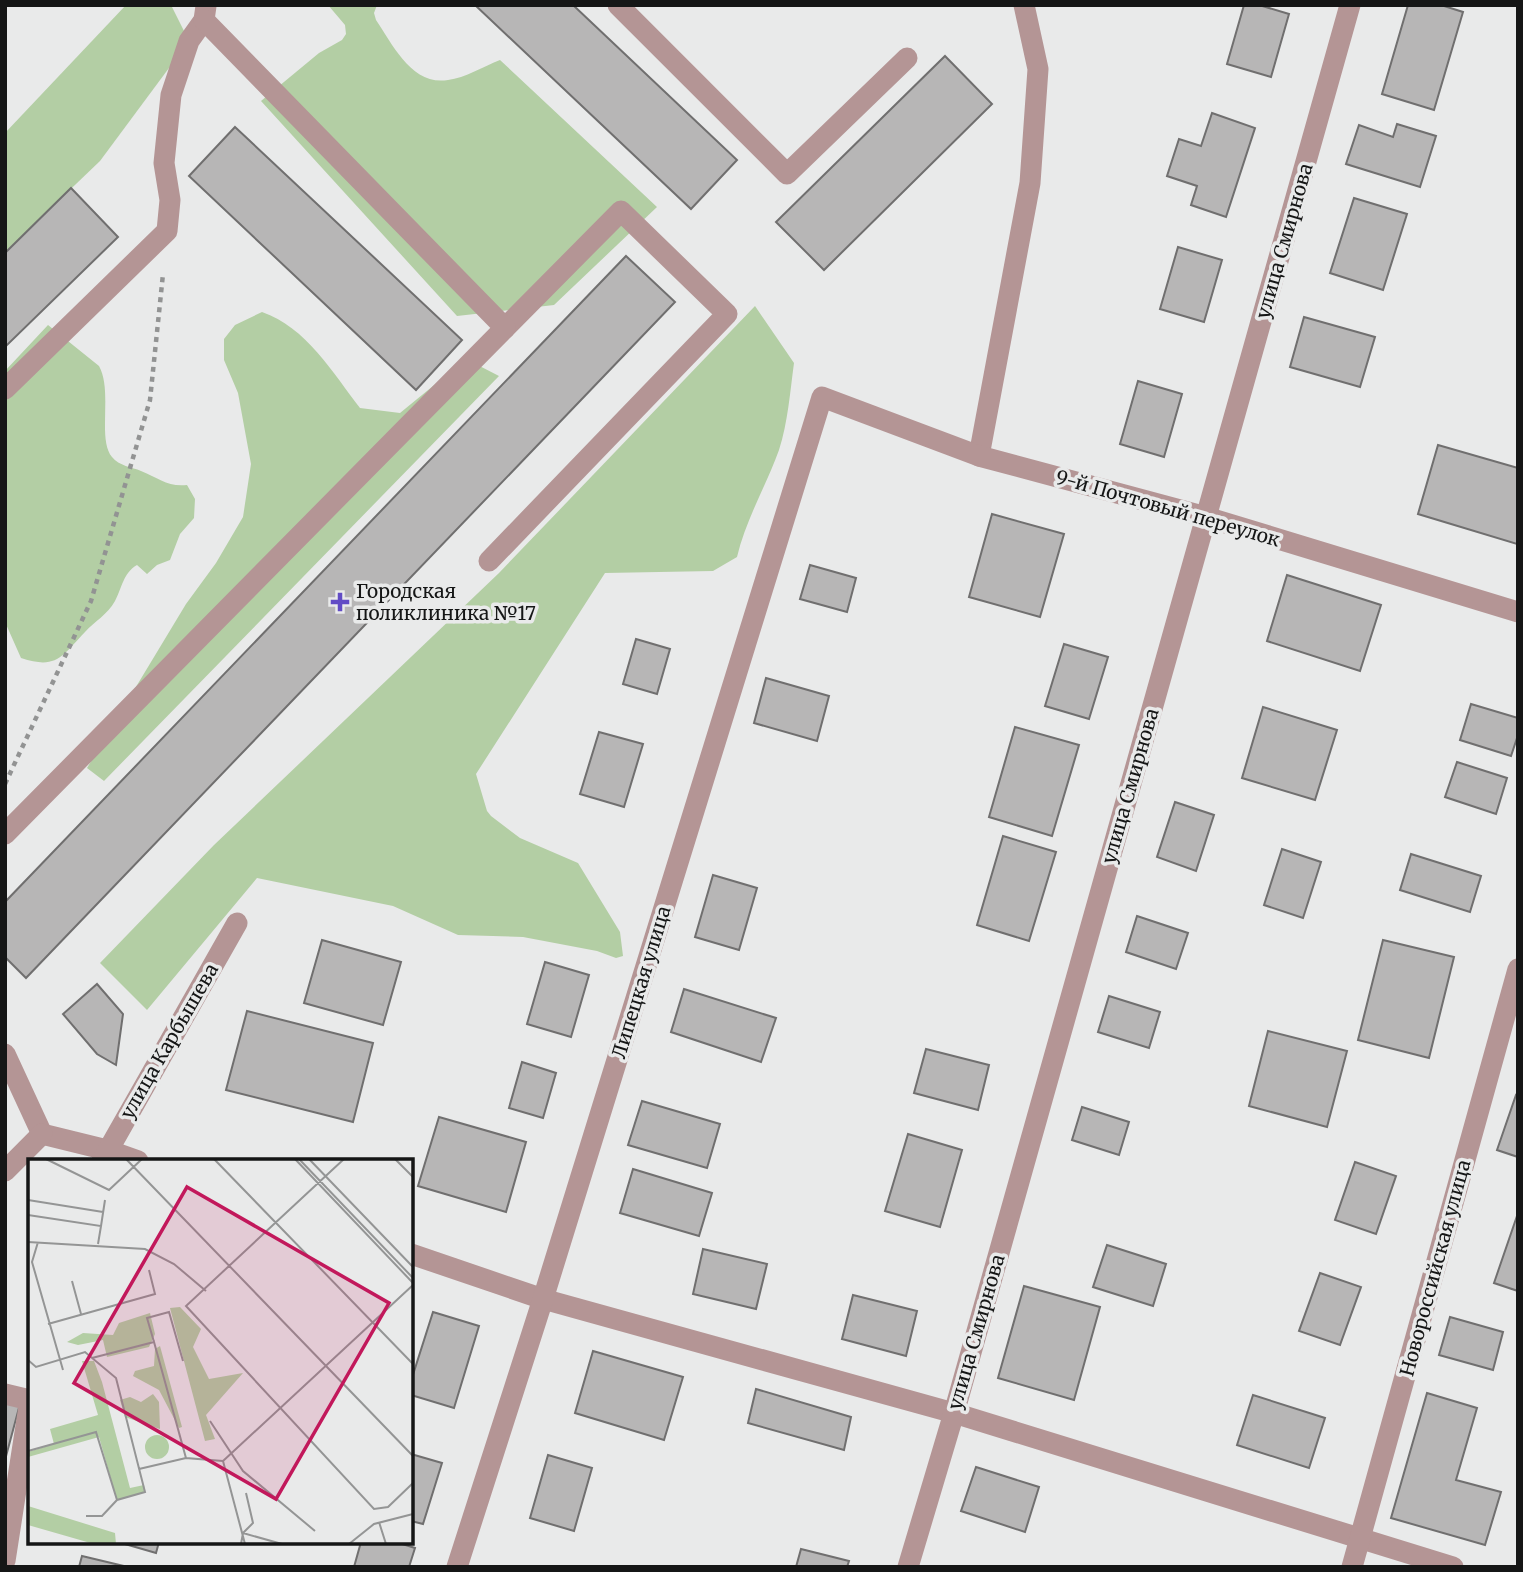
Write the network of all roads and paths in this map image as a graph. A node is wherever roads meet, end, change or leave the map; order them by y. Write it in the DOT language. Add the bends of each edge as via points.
graph roads {
  1 [pos="618,5"];
  2 [pos="1024,5"];
  3 [pos="1350,5"];
  4 [pos="205,12"];
  5 [pos="907,58"];
  6 [pos="167,231"];
  7 [pos="505,328"];
  8 [pos="5,389"];
  9 [pos="822,397"];
  10 [pos="979,456"];
  11 [pos="1206,517"];
  12 [pos="489,561"];
  13 [pos="1518,612"];
  14 [pos="5,784"];
  15 [pos="5,834"];
  16 [pos="237,923"];
  17 [pos="1518,970"];
  18 [pos="5,1054"];
  19 [pos="42,1134"];
  20 [pos="104,1155"];
  21 [pos="127,1159"];
  22 [pos="5,1171"];
  23 [pos="413,1255"];
  24 [pos="543,1299"];
  25 [pos="5,1394"];
  26 [pos="28,1400"];
  27 [pos="28,1413"];
  28 [pos="954,1413"];
  29 [pos="1361,1538"];
  30 [pos="5,1561"];
  31 [pos="457,1567"];
  32 [pos="908,1567"];
  33 [pos="1352,1567"];
  34 [pos="1453,1567"];
  1 -- 5 [label="street" via="788,174"];
  2 -- 10 [label="street" via="1038,69 1030,183"];
  3 -- 11 [label="street, улица Смирнова"];
  4 -- 6 [label="street" via="189,41 171,95 164,163 170,200"];
  4 -- 7 [label="street"];
  6 -- 8 [label="street"];
  6 -- 14 [label="path" via="150,400 92,601"];
  7 -- 12 [label="street" via="621,211 727,314"];
  7 -- 15 [label="street"];
  9 -- 10 [label="street, 9-й Почтовый переулок"];
  9 -- 24 [label="street, Липецкая улица"];
  10 -- 11 [label="street, 9-й Почтовый переулок"];
  11 -- 13 [label="street, 9-й Почтовый переулок"];
  11 -- 28 [label="street, улица Смирнова"];
  16 -- 20 [label="street, улица Карбышева"];
  17 -- 29 [label="street, Новороссийская улица"];
  18 -- 19 [label="street"];
  19 -- 20 [label="street"];
  19 -- 22 [label="street"];
  20 -- 21 [label="street"];
  23 -- 24 [label="street"];
  24 -- 28 [label="street"];
  24 -- 31 [label="street, Липецкая улица"];
  25 -- 26 [label="street"];
  27 -- 30 [label="street"];
  28 -- 29 [label="street"];
  28 -- 32 [label="street, улица Смирнова"];
  29 -- 33 [label="street, Новороссийская улица"];
  29 -- 34 [label="street"];
}
